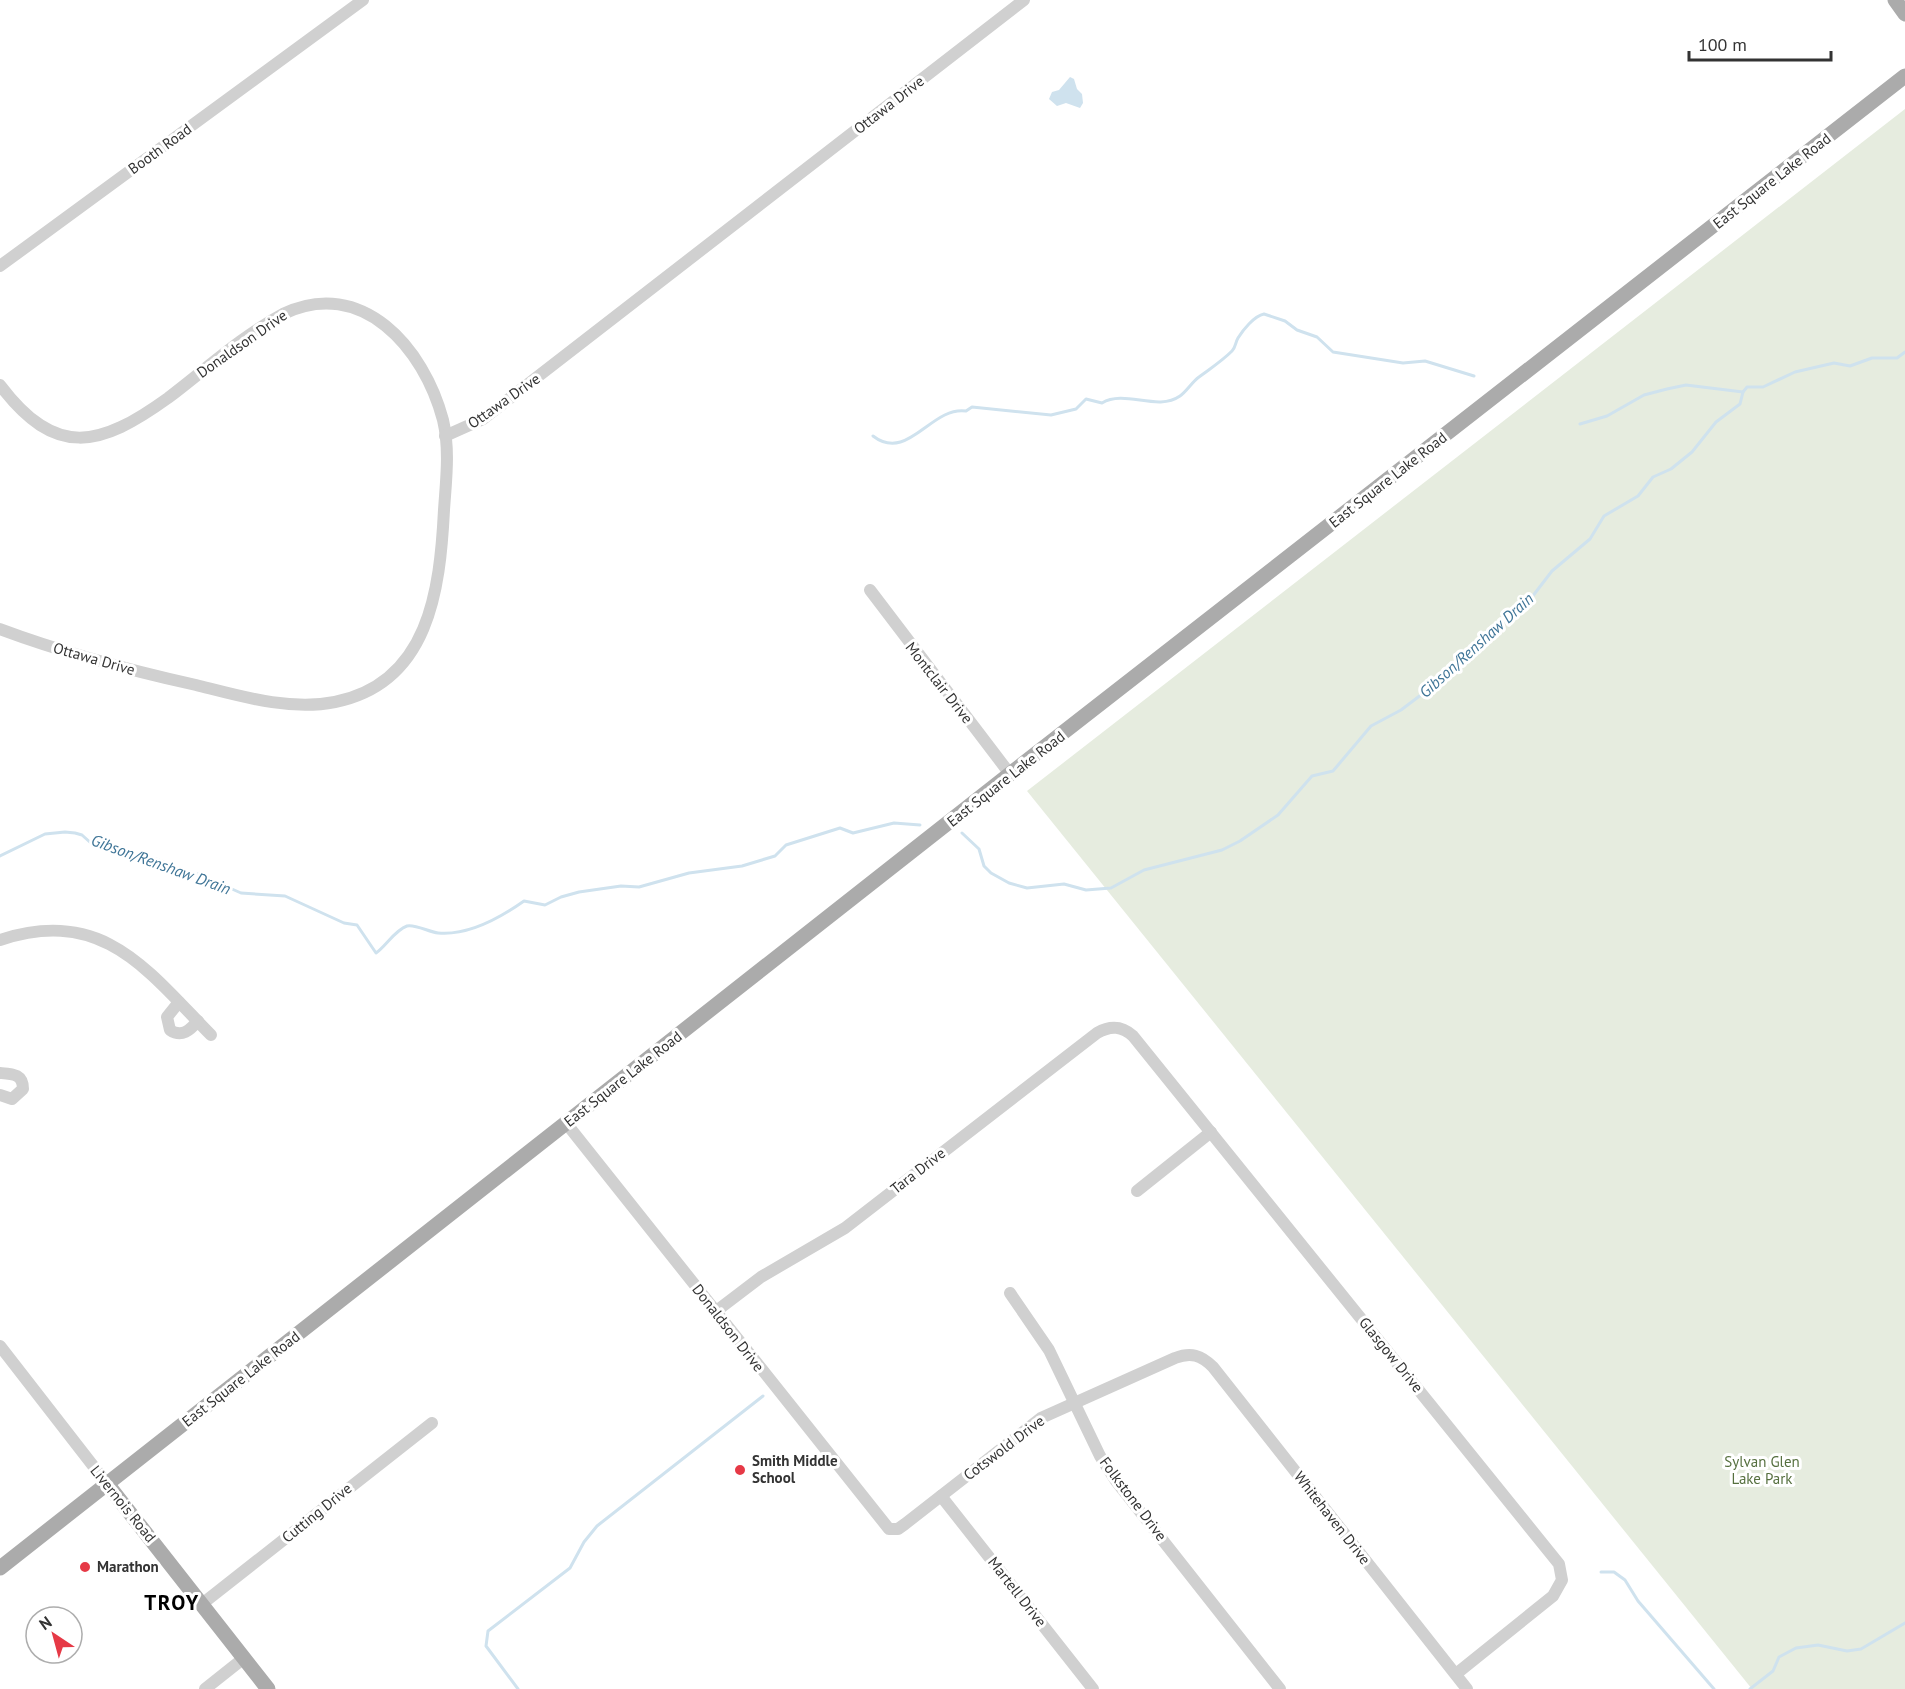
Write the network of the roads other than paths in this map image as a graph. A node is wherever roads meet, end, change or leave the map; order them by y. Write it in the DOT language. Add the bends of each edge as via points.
graph roads {
  1 [pos="363,0"];
  2 [pos="1024,0"];
  3 [pos="1895,0"];
  4 [pos="1905,14"];
  5 [pos="1905,76"];
  6 [pos="0,266"];
  7 [pos="0,385"];
  8 [pos="446,436"];
  9 [pos="870,590"];
  10 [pos="0,628"];
  11 [pos="1010,774"];
  12 [pos="0,940"];
  13 [pos="179,1002"];
  14 [pos="198,1022"];
  15 [pos="1118,1027"];
  16 [pos="211,1035"];
  17 [pos="0,1073"];
  18 [pos="0,1095"];
  19 [pos="566,1123"];
  20 [pos="1211,1132"];
  21 [pos="1137,1191"];
  22 [pos="1010,1293"];
  23 [pos="715,1312"];
  24 [pos="0,1346"];
  25 [pos="1191,1354"];
  26 [pos="1074,1402"];
  27 [pos="432,1423"];
  28 [pos="108,1485"];
  29 [pos="941,1496"];
  30 [pos="893,1530"];
  31 [pos="0,1568"];
  32 [pos="202,1604"];
  33 [pos="244,1658"];
  34 [pos="1456,1674"];
  35 [pos="205,1689"];
  36 [pos="268,1689"];
  37 [pos="1093,1689"];
  38 [pos="1280,1689"];
  39 [pos="1467,1689"];
  1 -- 6 [label="street, Booth Road"];
  2 -- 8 [label="street, Ottawa Drive" via="483,419"];
  3 -- 4 [label="main road"];
  5 -- 11 [label="main road, East Square Lake Road"];
  7 -- 8 [label="street, Donaldson Drive" via="26,415 50,431 82,438 107,434 142,416 275,318 300,306 331,302 360,308 397,336 433,393"];
  8 -- 10 [label="street, Ottawa Drive" via="448,457 439,570 429,618 417,645 399,667 356,695 319,704 262,700 102,663"];
  9 -- 11 [label="street, Montclair Drive"];
  11 -- 19 [label="main road, East Square Lake Road"];
  12 -- 13 [label="street" via="45,931 72,932 100,940 139,962"];
  13 -- 14 [label="street"];
  13 -- 14 [label="street" via="167,1017 170,1030 184,1033"];
  14 -- 16 [label="street"];
  15 -- 20 [label="street, Glasgow Drive" via="1133,1036"];
  15 -- 23 [label="street, Tara Drive" via="1097,1033 845,1228 761,1277"];
  17 -- 18 [label="street" via="17,1075 23,1089 12,1099"];
  19 -- 23 [label="street, Donaldson Drive"];
  19 -- 28 [label="main road, East Square Lake Road"];
  20 -- 21 [label="street"];
  20 -- 34 [label="street, Glasgow Drive" via="1559,1564 1562,1580 1552,1596"];
  22 -- 26 [label="street, Folkstone Drive" via="1048,1350"];
  23 -- 30 [label="street, Donaldson Drive" via="883,1523"];
  24 -- 28 [label="street, Livernois Road"];
  25 -- 26 [label="street, Cotswold Drive"];
  25 -- 34 [label="street, Whitehaven Drive" via="1213,1367"];
  26 -- 29 [label="street, Cotswold Drive" via="1041,1418"];
  26 -- 38 [label="street, Folkstone Drive" via="1116,1481"];
  27 -- 32 [label="street, Cutting Drive"];
  28 -- 31 [label="main road, East Square Lake Road"];
  28 -- 32 [label="main road, Livernois Road"];
  29 -- 30 [label="street, Cotswold Drive"];
  29 -- 37 [label="street, Martell Drive"];
  32 -- 33 [label="main road, Livernois Road"];
  33 -- 35 [label="street"];
  33 -- 36 [label="main road, Livernois Road"];
  34 -- 39 [label="street, Whitehaven Drive"];
}
